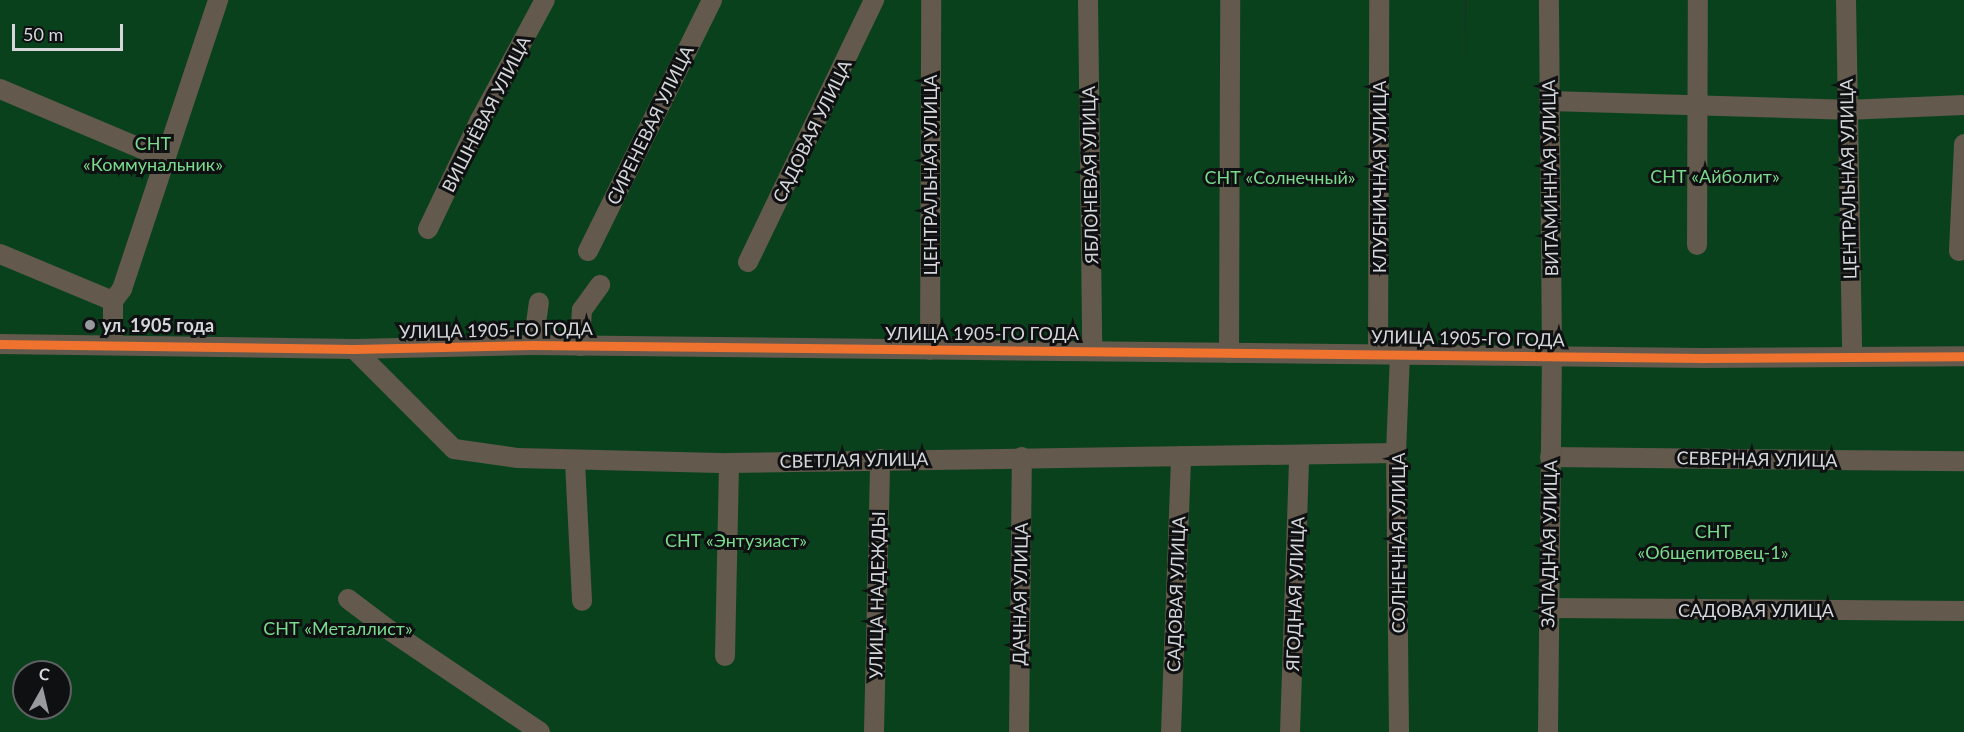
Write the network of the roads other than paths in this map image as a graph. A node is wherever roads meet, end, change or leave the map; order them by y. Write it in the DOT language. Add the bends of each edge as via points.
graph roads {
  1 [pos="545,0"];
  2 [pos="712,0"];
  3 [pos="874,0"];
  4 [pos="931,0"];
  5 [pos="1088,0"];
  6 [pos="1230,0"];
  7 [pos="1379,0"];
  8 [pos="1550,0"];
  9 [pos="1698,0"];
  10 [pos="1846,0"];
  11 [pos="214,1"];
  12 [pos="0,89"];
  13 [pos="1549,101"];
  14 [pos="1964,105"];
  15 [pos="1698,108"];
  16 [pos="1846,110"];
  17 [pos="1964,144"];
  18 [pos="166,159"];
  19 [pos="428,229"];
  20 [pos="1697,245"];
  21 [pos="588,251"];
  22 [pos="1959,251"];
  23 [pos="0,254"];
  24 [pos="748,262"];
  25 [pos="600,285"];
  26 [pos="113,301"];
  27 [pos="539,302"];
  28 [pos="0,344"];
  29 [pos="113,344"];
  30 [pos="533,345"];
  31 [pos="580,345"];
  32 [pos="354,349"];
  33 [pos="930,350"];
  34 [pos="1092,350"];
  35 [pos="1229,353"];
  36 [pos="1378,354"];
  37 [pos="1400,354"];
  38 [pos="1552,356"];
  39 [pos="1964,356"];
  40 [pos="1852,357"];
  41 [pos="1396,453"];
  42 [pos="1181,456"];
  43 [pos="1299,456"];
  44 [pos="1022,457"];
  45 [pos="1550,457"];
  46 [pos="880,459"];
  47 [pos="1964,461"];
  48 [pos="575,462"];
  49 [pos="729,463"];
  50 [pos="348,598"];
  51 [pos="582,601"];
  52 [pos="1548,608"];
  53 [pos="1964,611"];
  54 [pos="725,656"];
  55 [pos="540,732"];
  56 [pos="874,732"];
  57 [pos="1019,732"];
  58 [pos="1171,732"];
  59 [pos="1290,732"];
  60 [pos="1399,732"];
  61 [pos="1548,732"];
  1 -- 19 [label="street, ВИШНЁВАЯ УЛИЦА" via="480,120"];
  2 -- 21 [label="street, СИРЕНЕВАЯ УЛИЦА"];
  3 -- 24 [label="street, САДОВАЯ УЛИЦА"];
  4 -- 33 [label="street, ЦЕНТРАЛЬНАЯ УЛИЦА"];
  5 -- 34 [label="street, ЯБЛОНЕВАЯ УЛИЦА"];
  6 -- 35 [label="street"];
  7 -- 36 [label="street, КЛУБНИЧНАЯ УЛИЦА"];
  8 -- 13 [label="street, ВИТАМИННАЯ УЛИЦА"];
  9 -- 15 [label="street"];
  10 -- 16 [label="street, ЦЕНТРАЛЬНАЯ УЛИЦА"];
  11 -- 18 [label="street"];
  12 -- 18 [label="street"];
  13 -- 15 [label="street"];
  13 -- 38 [label="street, ВИТАМИННАЯ УЛИЦА"];
  14 -- 16 [label="street"];
  15 -- 16 [label="street"];
  15 -- 20 [label="street"];
  16 -- 40 [label="street, ЦЕНТРАЛЬНАЯ УЛИЦА"];
  17 -- 22 [label="street"];
  18 -- 26 [label="street" via="122,289"];
  23 -- 26 [label="street"];
  25 -- 31 [label="street" via="582,310"];
  26 -- 29 [label="street"];
  27 -- 30 [label="street"];
  28 -- 29 [label="street, УЛИЦА 1905-ГО ГОДА"];
  29 -- 32 [label="street, УЛИЦА 1905-ГО ГОДА"];
  30 -- 31 [label="street, УЛИЦА 1905-ГО ГОДА"];
  30 -- 32 [label="street, УЛИЦА 1905-ГО ГОДА"];
  31 -- 33 [label="street, УЛИЦА 1905-ГО ГОДА"];
  32 -- 48 [label="street, СВЕТЛАЯ УЛИЦА" via="454,449"];
  33 -- 34 [label="street, УЛИЦА 1905-ГО ГОДА"];
  34 -- 35 [label="street, УЛИЦА 1905-ГО ГОДА"];
  35 -- 36 [label="street, УЛИЦА 1905-ГО ГОДА"];
  36 -- 37 [label="street, УЛИЦА 1905-ГО ГОДА"];
  37 -- 38 [label="street, УЛИЦА 1905-ГО ГОДА"];
  37 -- 41 [label="street, СОЛНЕЧНАЯ УЛИЦА"];
  38 -- 40 [label="street, УЛИЦА 1905-ГО ГОДА"];
  38 -- 45 [label="street, ЗАПАДНАЯ УЛИЦА"];
  39 -- 40 [label="street, УЛИЦА 1905-ГО ГОДА"];
  41 -- 43 [label="street, СВЕТЛАЯ УЛИЦА"];
  41 -- 60 [label="street, СОЛНЕЧНАЯ УЛИЦА"];
  42 -- 43 [label="street, СВЕТЛАЯ УЛИЦА"];
  42 -- 44 [label="street, СВЕТЛАЯ УЛИЦА"];
  42 -- 58 [label="street, САДОВАЯ УЛИЦА"];
  43 -- 59 [label="street, ЯГОДНАЯ УЛИЦА"];
  44 -- 46 [label="street, СВЕТЛАЯ УЛИЦА"];
  44 -- 57 [label="street, ДАЧНАЯ УЛИЦА"];
  45 -- 47 [label="street, СЕВЕРНАЯ УЛИЦА"];
  45 -- 52 [label="street, ЗАПАДНАЯ УЛИЦА"];
  46 -- 49 [label="street, СВЕТЛАЯ УЛИЦА"];
  46 -- 56 [label="street, УЛИЦА НАДЕЖДЫ"];
  48 -- 49 [label="street, СВЕТЛАЯ УЛИЦА"];
  48 -- 51 [label="street"];
  49 -- 54 [label="street"];
  50 -- 55 [label="street"];
  52 -- 53 [label="street, САДОВАЯ УЛИЦА"];
  52 -- 61 [label="street, ЗАПАДНАЯ УЛИЦА"];
}
